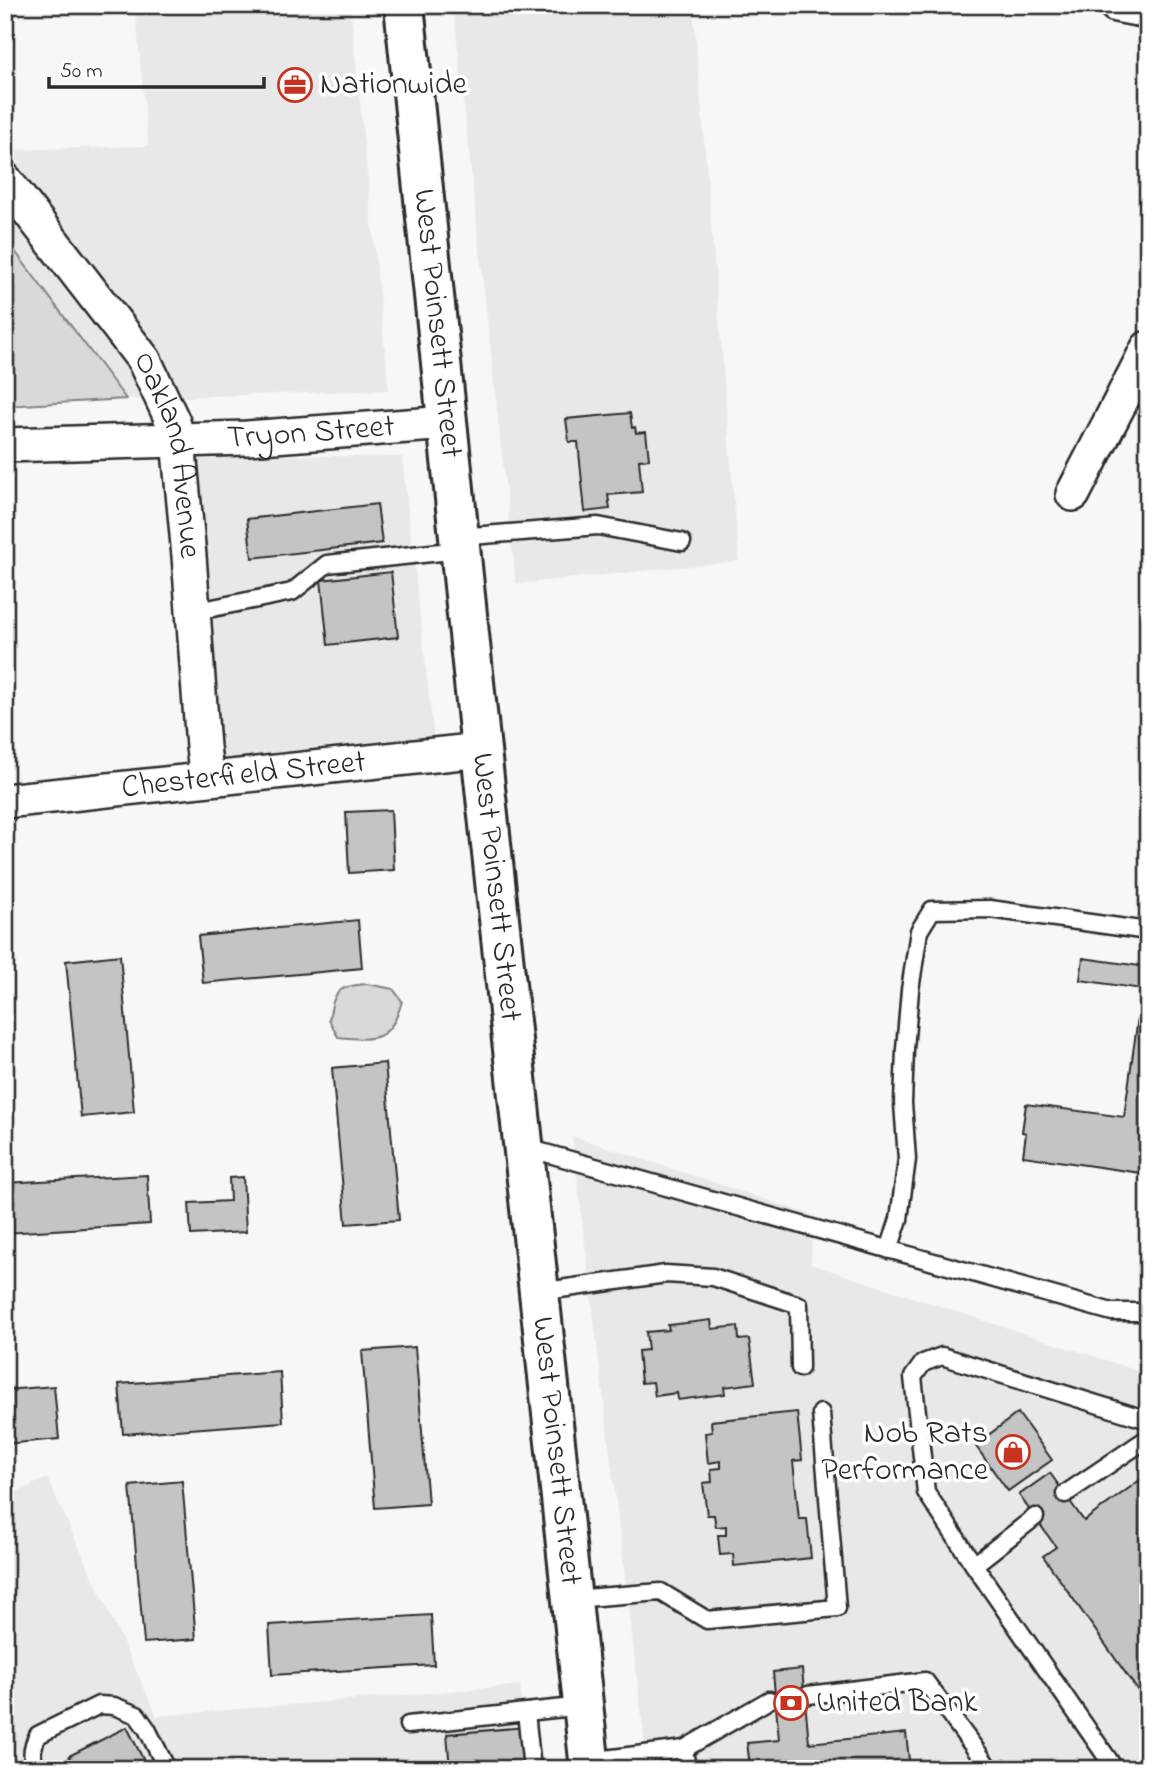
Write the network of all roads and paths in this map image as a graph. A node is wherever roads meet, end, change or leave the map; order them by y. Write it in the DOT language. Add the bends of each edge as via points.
graph roads {
  1 [pos="404,5"];
  2 [pos="1116,5"];
  3 [pos="1148,11"];
  4 [pos="5,180"];
  5 [pos="1148,348"];
  6 [pos="448,423"];
  7 [pos="178,440"];
  8 [pos="5,445"];
  9 [pos="1073,494"];
  10 [pos="682,542"];
  11 [pos="460,543"];
  12 [pos="193,612"];
  13 [pos="481,750"];
  14 [pos="207,779"];
  15 [pos="5,801"];
  16 [pos="1148,931"];
  17 [pos="524,1147"];
  18 [pos="889,1250"];
  19 [pos="539,1292"];
  20 [pos="1148,1312"];
  21 [pos="800,1368"];
  22 [pos="821,1413"];
  23 [pos="1148,1420"];
  24 [pos="1148,1438"];
  25 [pos="1065,1494"];
  26 [pos="1035,1517"];
  27 [pos="974,1565"];
  28 [pos="572,1599"];
  29 [pos="808,1695"];
  30 [pos="769,1700"];
  31 [pos="583,1706"];
  32 [pos="526,1712"];
  33 [pos="408,1725"];
  34 [pos="684,1749"];
  35 [pos="590,1765"];
  36 [pos="36,1769"];
  37 [pos="167,1769"];
  38 [pos="531,1769"];
  39 [pos="687,1769"];
  40 [pos="990,1769"];
  41 [pos="1115,1769"];
  1 -- 6 [label="main road, West Poinsett Street"];
  2 -- 3 [label="street"];
  4 -- 7 [label="street, Oakland Avenue" via="145,360"];
  5 -- 9 [label="street"];
  6 -- 7 [label="street, Tryon Street"];
  6 -- 11 [label="main road, West Poinsett Street"];
  7 -- 8 [label="street, Tryon Street"];
  7 -- 12 [label="street, Oakland Avenue"];
  10 -- 11 [label="lane" via="598,526"];
  11 -- 12 [label="lane" via="327,564 292,592"];
  11 -- 13 [label="main road, West Poinsett Street"];
  12 -- 14 [label="street, Oakland Avenue"];
  13 -- 14 [label="street, Chesterfield Street"];
  13 -- 17 [label="main road, West Poinsett Street"];
  14 -- 15 [label="street, Chesterfield Street"];
  16 -- 18 [label="lane" via="990,909 932,910 919,931 911,990 903,1103 907,1159 900,1219"];
  17 -- 18 [label="lane"];
  17 -- 19 [label="main road, West Poinsett Street"];
  18 -- 20 [label="lane" via="1112,1312"];
  19 -- 21 [label="lane" via="666,1274 713,1277 799,1305"];
  19 -- 28 [label="main road, West Poinsett Street"];
  22 -- 28 [label="lane" via="837,1608 708,1620 661,1592"];
  23 -- 27 [label="lane" via="942,1356 923,1363 913,1377 926,1492"];
  24 -- 25 [label="lane"];
  26 -- 27 [label="lane"];
  27 -- 41 [label="lane"];
  28 -- 31 [label="main road, West Poinsett Street"];
  29 -- 40 [label="lane" via="925,1681"];
  30 -- 34 [label="lane"];
  31 -- 32 [label="lane"];
  31 -- 35 [label="main road, West Poinsett Street"];
  32 -- 33 [label="lane"];
  32 -- 38 [label="lane"];
  34 -- 35 [label="lane"];
  34 -- 39 [label="lane"];
  36 -- 37 [label="lane" via="32,1747 38,1735 99,1705 137,1715"];
}
